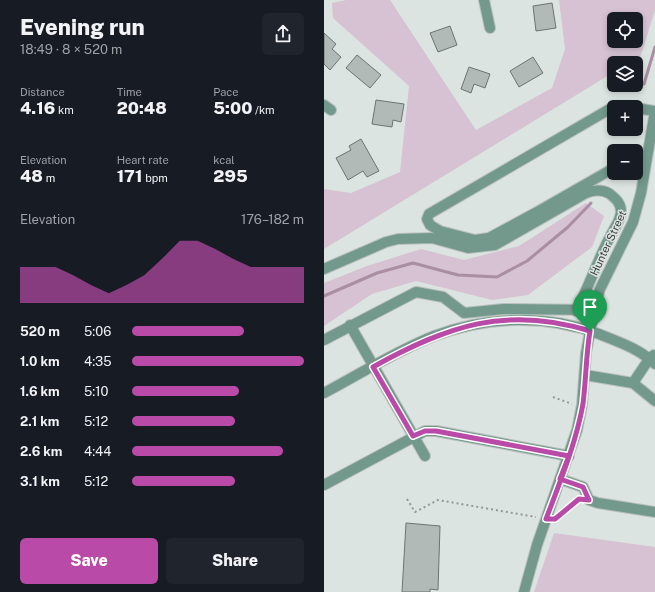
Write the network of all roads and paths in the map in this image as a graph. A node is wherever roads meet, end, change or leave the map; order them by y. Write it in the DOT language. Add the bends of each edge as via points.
graph roads {
  1 [pos="484,0"];
  2 [pos="490,28"];
  3 [pos="643,109"];
  4 [pos="655,111"];
  5 [pos="607,112"];
  6 [pos="643,157"];
  7 [pos="607,172"];
  8 [pos="641,180"];
  9 [pos="324,269"];
  10 [pos="594,310"];
  11 [pos="576,311"];
  12 [pos="350,325"];
  13 [pos="590,331"];
  14 [pos="324,340"];
  15 [pos="653,359"];
  16 [pos="373,367"];
  17 [pos="586,375"];
  18 [pos="633,383"];
  19 [pos="324,394"];
  20 [pos="655,401"];
  21 [pos="413,436"];
  22 [pos="425,456"];
  23 [pos="569,456"];
  24 [pos="560,479"];
  25 [pos="324,485"];
  26 [pos="407,500"];
  27 [pos="589,500"];
  28 [pos="655,512"];
  29 [pos="546,519"];
  30 [pos="524,592"];
  1 -- 2 [label="street"];
  3 -- 4 [label="street"];
  4 -- 6 [label="street, Hunter Street"];
  5 -- 7 [label="street" via="429,214 427,219 430,225 440,231 475,240 489,238"];
  8 -- 10 [label="street, Hunter Street" via="641,193 633,222 600,289"];
  9 -- 11 [label="street" via="398,239 432,238 468,248 495,245 586,193 598,190 616,198 620,205 619,223"];
  10 -- 11 [label="street"];
  10 -- 13 [label="street, Hunter Street"];
  11 -- 12 [label="street" via="504,309 464,313 443,297 416,292"];
  12 -- 14 [label="street"];
  12 -- 16 [label="street"];
  13 -- 15 [label="street"];
  13 -- 16 [label="street" via="564,323 514,319 484,322 434,336"];
  13 -- 17 [label="street, Hunter Street"];
  15 -- 18 [label="street"];
  16 -- 19 [label="street"];
  16 -- 21 [label="street"];
  17 -- 18 [label="street"];
  17 -- 23 [label="street, Hunter Street" via="582,405"];
  18 -- 20 [label="street"];
  21 -- 22 [label="street"];
  21 -- 23 [label="street" via="425,431 436,431"];
  21 -- 25 [label="street"];
  23 -- 24 [label="street, Hunter Street"];
  24 -- 27 [label="street" via="583,487"];
  24 -- 29 [label="street, Hunter Street"];
  26 -- 29 [label="path" via="415,512 438,500"];
  27 -- 28 [label="street"];
  27 -- 29 [label="path" via="579,499 555,519"];
  29 -- 30 [label="street, Hunter Street"];
}
